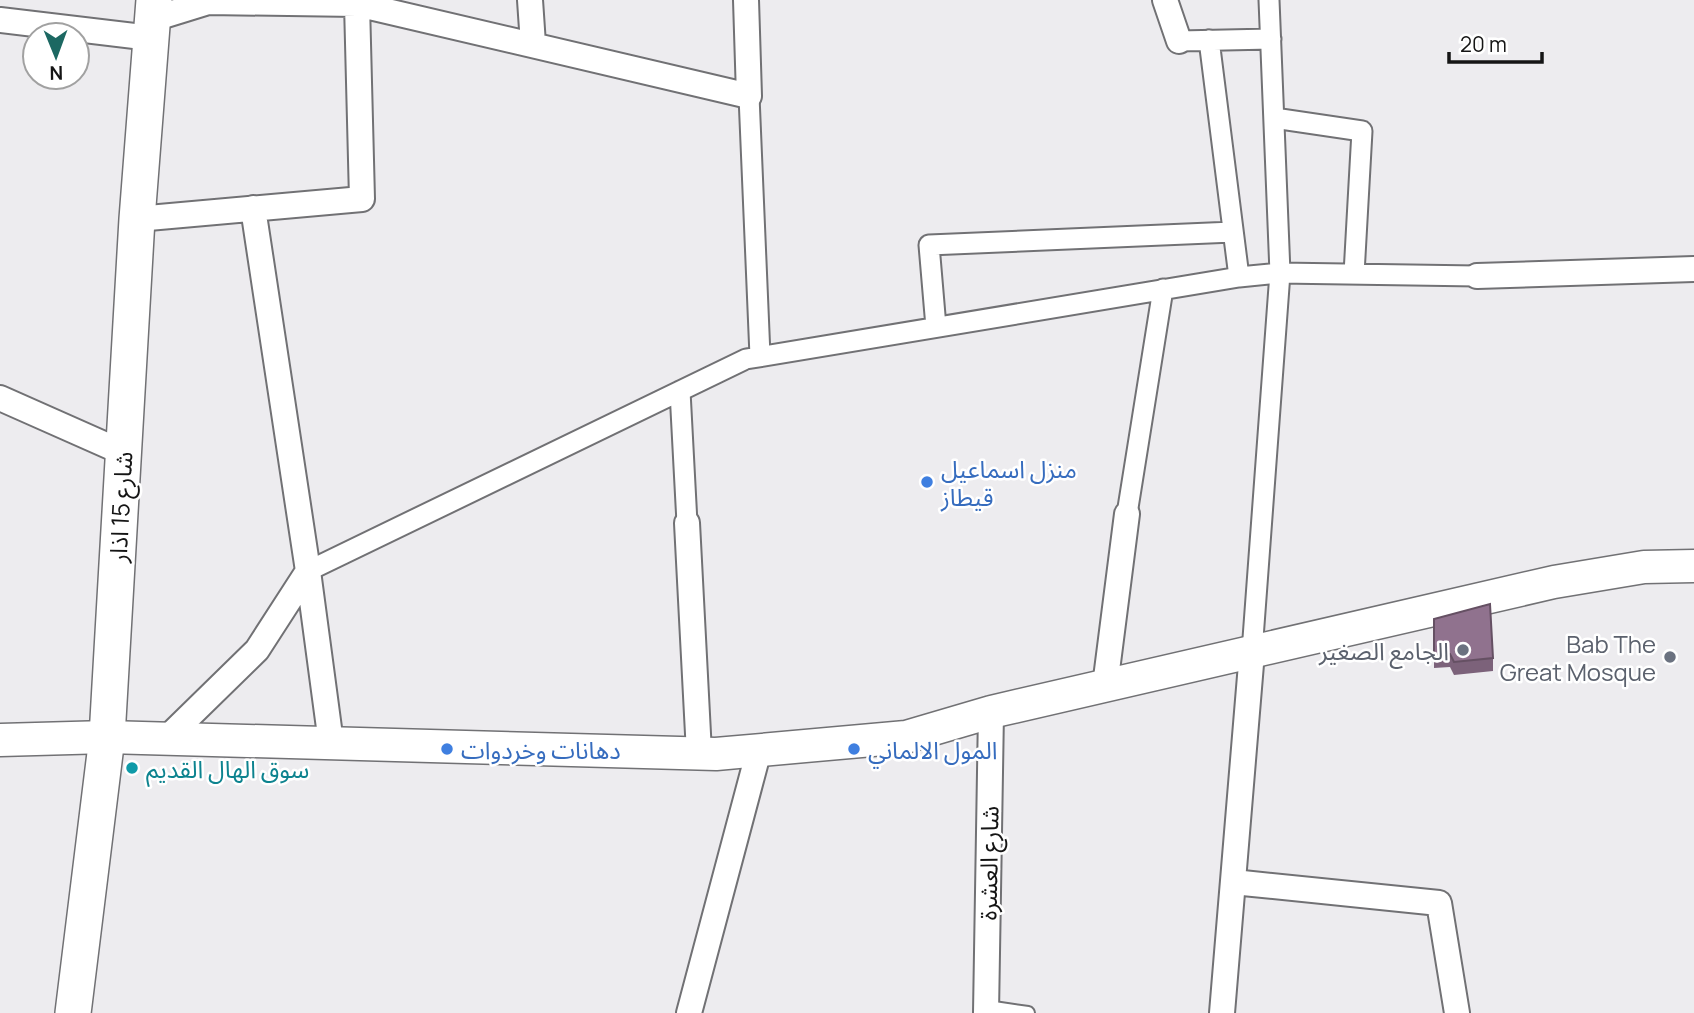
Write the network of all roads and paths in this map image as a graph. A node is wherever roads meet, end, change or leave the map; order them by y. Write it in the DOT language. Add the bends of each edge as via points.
graph roads {
  1 [pos="530,0"];
  2 [pos="746,0"];
  3 [pos="1165,0"];
  4 [pos="1269,0"];
  5 [pos="357,4"];
  6 [pos="153,19"];
  7 [pos="0,20"];
  8 [pos="1271,39"];
  9 [pos="1209,40"];
  10 [pos="1179,41"];
  11 [pos="533,44"];
  12 [pos="749,96"];
  13 [pos="1274,118"];
  14 [pos="253,208"];
  15 [pos="137,219"];
  16 [pos="1233,232"];
  17 [pos="1694,269"];
  18 [pos="1280,272"];
  19 [pos="1354,274"];
  20 [pos="1477,276"];
  21 [pos="1239,277"];
  22 [pos="1163,289"];
  23 [pos="936,327"];
  24 [pos="760,356"];
  25 [pos="680,391"];
  26 [pos="0,398"];
  27 [pos="124,453"];
  28 [pos="1127,514"];
  29 [pos="687,523"];
  30 [pos="1694,566"];
  31 [pos="308,570"];
  32 [pos="1252,652"];
  33 [pos="1105,686"];
  34 [pos="990,712"];
  35 [pos="107,737"];
  36 [pos="166,739"];
  37 [pos="0,740"];
  38 [pos="331,743"];
  39 [pos="759,750"];
  40 [pos="699,753"];
  41 [pos="1233,882"];
  42 [pos="986,1010"];
  43 [pos="73,1013"];
  44 [pos="689,1013"];
  45 [pos="1028,1013"];
  46 [pos="1223,1013"];
  47 [pos="1457,1013"];
  1 -- 11 [label="street"];
  2 -- 12 [label="street"];
  3 -- 10 [label="street"];
  4 -- 8 [label="street"];
  5 -- 6 [label="street" via="208,2"];
  5 -- 11 [label="street"];
  5 -- 14 [label="street" via="362,199"];
  6 -- 7 [label="street"];
  6 -- 15 [label="main road, شارع 15 اذار"];
  8 -- 9 [label="street"];
  8 -- 13 [label="street"];
  9 -- 10 [label="street"];
  9 -- 16 [label="street"];
  11 -- 12 [label="street"];
  12 -- 24 [label="street"];
  13 -- 18 [label="street"];
  13 -- 19 [label="street" via="1362,131"];
  14 -- 15 [label="street"];
  14 -- 31 [label="street"];
  15 -- 27 [label="main road, شارع 15 اذار"];
  16 -- 21 [label="street"];
  16 -- 23 [label="street" via="929,245"];
  17 -- 20 [label="street"];
  18 -- 19 [label="street"];
  18 -- 21 [label="street"];
  18 -- 32 [label="street"];
  19 -- 20 [label="street"];
  21 -- 22 [label="street"];
  22 -- 23 [label="street"];
  22 -- 28 [label="street"];
  23 -- 24 [label="street"];
  24 -- 25 [label="street"];
  25 -- 29 [label="street"];
  25 -- 31 [label="street"];
  26 -- 27 [label="street"];
  27 -- 35 [label="main road, شارع 15 اذار"];
  28 -- 33 [label="street"];
  29 -- 40 [label="street"];
  30 -- 32 [label="street" via="1644,567 1554,582"];
  31 -- 36 [label="street" via="257,650"];
  31 -- 38 [label="street"];
  32 -- 33 [label="street"];
  32 -- 41 [label="street"];
  33 -- 34 [label="street"];
  34 -- 39 [label="street" via="906,737"];
  34 -- 42 [label="street, شارع العشرة"];
  35 -- 36 [label="street"];
  35 -- 37 [label="street"];
  35 -- 43 [label="main road, شارع 15 اذار"];
  36 -- 38 [label="street"];
  38 -- 40 [label="street"];
  39 -- 40 [label="street"];
  39 -- 44 [label="street"];
  41 -- 46 [label="street"];
  41 -- 47 [label="street" via="1439,903"];
  42 -- 45 [label="lane"];
}
